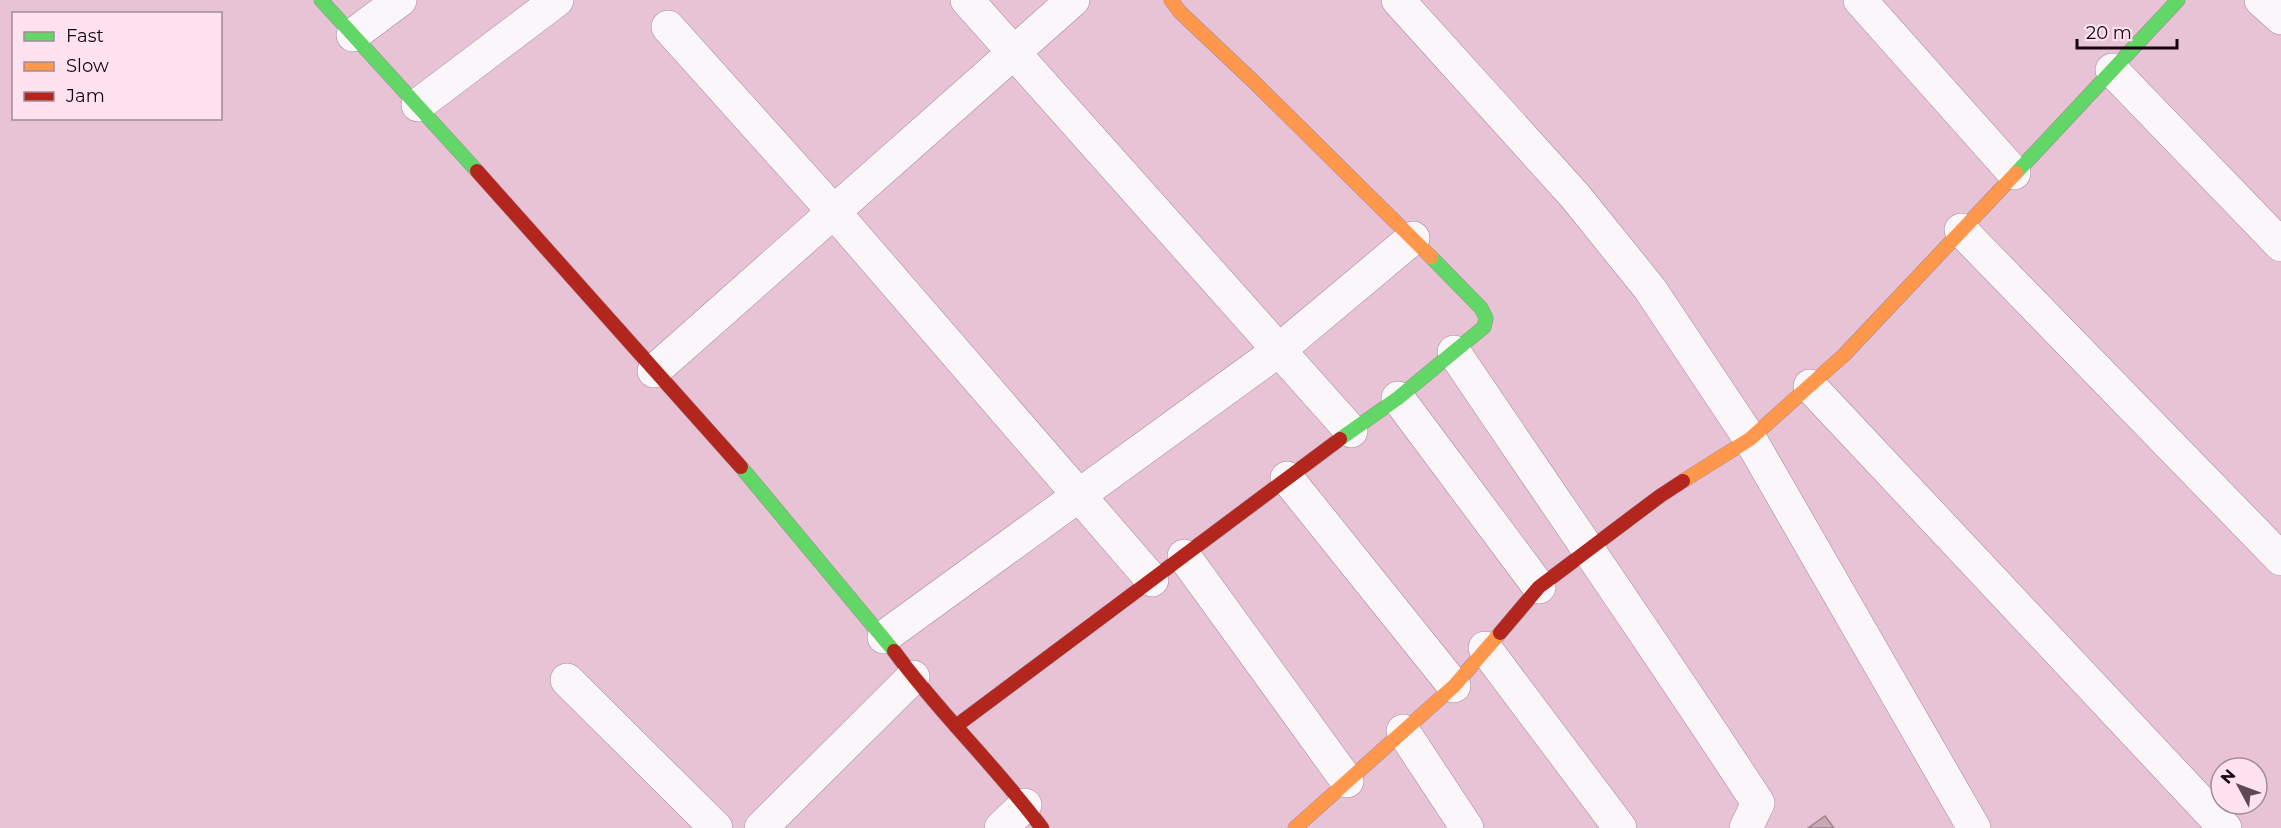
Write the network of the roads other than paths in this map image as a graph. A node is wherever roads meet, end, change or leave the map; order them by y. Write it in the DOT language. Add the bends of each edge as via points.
graph roads {
  1 [pos="321,0"];
  2 [pos="400,0"];
  3 [pos="557,0"];
  4 [pos="967,0"];
  5 [pos="1073,0"];
  6 [pos="1171,0"];
  7 [pos="1398,0"];
  8 [pos="2178,0"];
  9 [pos="2261,0"];
  10 [pos="1864,1"];
  11 [pos="2281,18"];
  12 [pos="668,27"];
  13 [pos="353,35"];
  14 [pos="1014,53"];
  15 [pos="2112,70"];
  16 [pos="418,105"];
  17 [pos="2014,173"];
  18 [pos="834,212"];
  19 [pos="1961,230"];
  20 [pos="1413,238"];
  21 [pos="2281,245"];
  22 [pos="1279,350"];
  23 [pos="1454,351"];
  24 [pos="654,371"];
  25 [pos="1810,386"];
  26 [pos="1398,398"];
  27 [pos="1351,431"];
  28 [pos="1750,439"];
  29 [pos="1287,478"];
  30 [pos="1078,494"];
  31 [pos="1587,549"];
  32 [pos="1184,556"];
  33 [pos="2281,559"];
  34 [pos="1152,580"];
  35 [pos="1539,587"];
  36 [pos="884,637"];
  37 [pos="1485,648"];
  38 [pos="913,676"];
  39 [pos="567,680"];
  40 [pos="1454,686"];
  41 [pos="956,726"];
  42 [pos="1403,731"];
  43 [pos="1347,781"];
  44 [pos="1034,816"];
  45 [pos="716,828"];
  46 [pos="761,828"];
  47 [pos="1001,828"];
  48 [pos="1294,828"];
  49 [pos="1467,828"];
  50 [pos="1620,828"];
  51 [pos="1746,828"];
  52 [pos="1974,828"];
  53 [pos="2225,828"];
  1 -- 13 [label="street"];
  2 -- 13 [label="street"];
  3 -- 16 [label="street"];
  4 -- 14 [label="street"];
  5 -- 14 [label="street"];
  6 -- 20 [label="street"];
  7 -- 28 [label="street" via="1575,196 1650,289"];
  8 -- 15 [label="street"];
  9 -- 11 [label="street"];
  10 -- 17 [label="street"];
  12 -- 18 [label="street"];
  13 -- 16 [label="street"];
  14 -- 18 [label="street"];
  14 -- 22 [label="street"];
  15 -- 17 [label="street"];
  15 -- 21 [label="street"];
  16 -- 24 [label="street"];
  17 -- 19 [label="street"];
  18 -- 24 [label="street"];
  18 -- 30 [label="street"];
  19 -- 25 [label="street"];
  19 -- 33 [label="street"];
  20 -- 22 [label="street"];
  20 -- 23 [label="street" via="1486,314 1484,327"];
  22 -- 27 [label="street"];
  22 -- 30 [label="street"];
  23 -- 26 [label="street"];
  23 -- 31 [label="street"];
  24 -- 36 [label="street" via="763,492"];
  25 -- 28 [label="street"];
  25 -- 53 [label="street"];
  26 -- 27 [label="street"];
  26 -- 35 [label="street"];
  27 -- 29 [label="street"];
  28 -- 31 [label="street" via="1660,496"];
  28 -- 52 [label="street"];
  29 -- 32 [label="street"];
  29 -- 40 [label="street"];
  30 -- 34 [label="street"];
  30 -- 36 [label="street"];
  31 -- 35 [label="street"];
  31 -- 51 [label="street" via="1758,803"];
  32 -- 34 [label="street"];
  32 -- 43 [label="street"];
  34 -- 41 [label="street"];
  35 -- 37 [label="street"];
  36 -- 38 [label="street"];
  37 -- 40 [label="street"];
  37 -- 50 [label="street"];
  38 -- 41 [label="street"];
  38 -- 46 [label="street"];
  39 -- 45 [label="street"];
  40 -- 42 [label="street"];
  41 -- 44 [label="street"];
  42 -- 43 [label="street"];
  42 -- 49 [label="street"];
  43 -- 48 [label="street"];
  44 -- 47 [label="street"];
}
